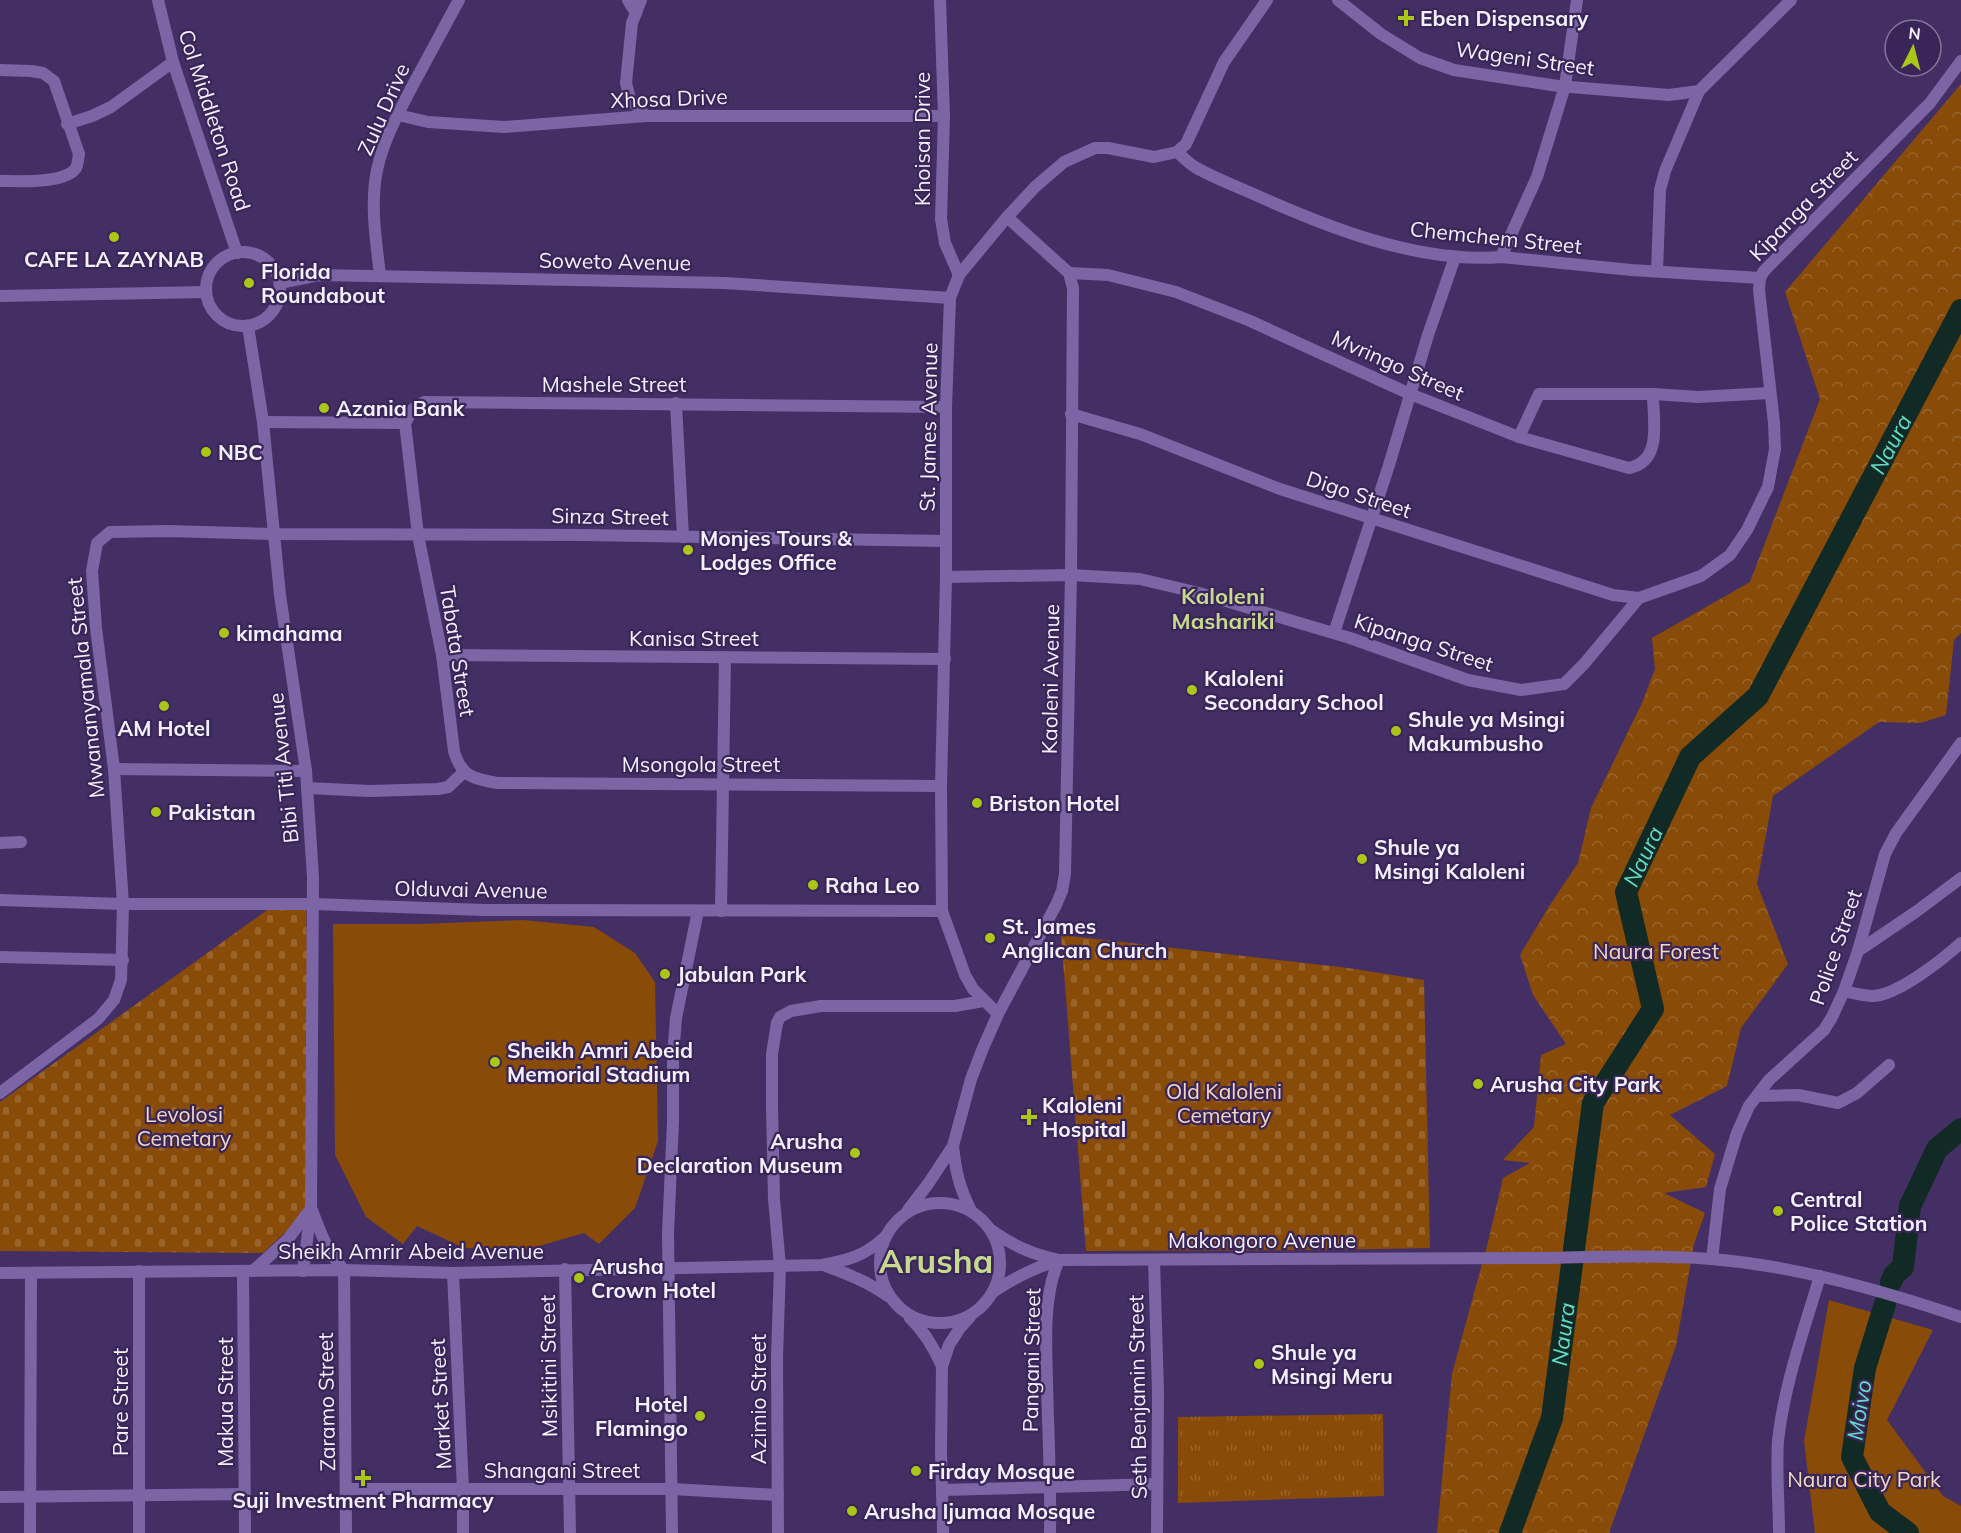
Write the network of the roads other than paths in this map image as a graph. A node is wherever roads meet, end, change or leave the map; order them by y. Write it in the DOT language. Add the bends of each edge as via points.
graph roads {
  1 [pos="158,0"];
  2 [pos="459,0"];
  3 [pos="628,0"];
  4 [pos="641,0"];
  5 [pos="940,0"];
  6 [pos="1267,0"];
  7 [pos="1338,0"];
  8 [pos="1577,0"];
  9 [pos="1791,0"];
  10 [pos="636,13"];
  11 [pos="1961,61"];
  12 [pos="173,62"];
  13 [pos="0,70"];
  14 [pos="1565,86"];
  15 [pos="1694,93"];
  16 [pos="398,115"];
  17 [pos="646,116"];
  18 [pos="944,116"];
  19 [pos="67,124"];
  20 [pos="1177,152"];
  21 [pos="0,181"];
  22 [pos="1006,217"];
  23 [pos="237,253"];
  24 [pos="1455,257"];
  25 [pos="1501,257"];
  26 [pos="1657,271"];
  27 [pos="1069,273"];
  28 [pos="380,275"];
  29 [pos="959,275"];
  30 [pos="1760,278"];
  31 [pos="280,283"];
  32 [pos="206,291"];
  33 [pos="0,296"];
  34 [pos="950,298"];
  35 [pos="248,326"];
  36 [pos="1770,393"];
  37 [pos="1410,394"];
  38 [pos="1653,394"];
  39 [pos="676,403"];
  40 [pos="946,407"];
  41 [pos="1071,414"];
  42 [pos="263,422"];
  43 [pos="405,423"];
  44 [pos="1519,437"];
  45 [pos="1372,518"];
  46 [pos="274,534"];
  47 [pos="418,535"];
  48 [pos="683,537"];
  49 [pos="946,541"];
  50 [pos="1071,576"];
  51 [pos="946,577"];
  52 [pos="1639,598"];
  53 [pos="1334,633"];
  54 [pos="442,655"];
  55 [pos="725,657"];
  56 [pos="945,659"];
  57 [pos="1961,743"];
  58 [pos="114,769"];
  59 [pos="306,771"];
  60 [pos="464,772"];
  61 [pos="723,783"];
  62 [pos="941,786"];
  63 [pos="308,788"];
  64 [pos="21,842"];
  65 [pos="0,843"];
  66 [pos="1961,878"];
  67 [pos="0,900"];
  68 [pos="123,904"];
  69 [pos="314,904"];
  70 [pos="698,911"];
  71 [pos="721,911"];
  72 [pos="942,911"];
  73 [pos="1961,943"];
  74 [pos="1858,951"];
  75 [pos="0,957"];
  76 [pos="123,960"];
  77 [pos="1844,991"];
  78 [pos="983,1000"];
  79 [pos="998,1014"];
  80 [pos="1889,1065"];
  81 [pos="0,1093"];
  82 [pos="1756,1096"];
  83 [pos="953,1146"];
  84 [pos="311,1209"];
  85 [pos="908,1210"];
  86 [pos="971,1211"];
  87 [pos="991,1230"];
  88 [pos="886,1236"];
  89 [pos="1712,1259"];
  90 [pos="1059,1260"];
  91 [pos="1154,1260"];
  92 [pos="822,1265"];
  93 [pos="780,1266"];
  94 [pos="669,1267"];
  95 [pos="565,1269"];
  96 [pos="344,1270"];
  97 [pos="248,1271"];
  98 [pos="303,1271"];
  99 [pos="139,1272"];
  100 [pos="32,1273"];
  101 [pos="453,1273"];
  102 [pos="0,1274"];
  103 [pos="1820,1276"];
  104 [pos="993,1292"];
  105 [pos="891,1298"];
  106 [pos="902,1310"];
  107 [pos="974,1312"];
  108 [pos="1961,1317"];
  109 [pos="942,1366"];
  110 [pos="1157,1484"];
  111 [pos="1049,1488"];
  112 [pos="346,1489"];
  113 [pos="463,1489"];
  114 [pos="672,1489"];
  115 [pos="569,1490"];
  116 [pos="942,1490"];
  117 [pos="245,1494"];
  118 [pos="139,1495"];
  119 [pos="778,1495"];
  120 [pos="0,1497"];
  121 [pos="29,1497"];
  122 [pos="30,1533"];
  123 [pos="140,1533"];
  124 [pos="245,1533"];
  125 [pos="346,1533"];
  126 [pos="463,1533"];
  127 [pos="570,1533"];
  128 [pos="672,1533"];
  129 [pos="778,1533"];
  130 [pos="943,1533"];
  131 [pos="1050,1533"];
  132 [pos="1157,1533"];
  133 [pos="1779,1533"];
  1 -- 12 [label="street, Col Middleton Road"];
  2 -- 16 [label="street, Zulu Drive"];
  3 -- 10 [label="street"];
  4 -- 10 [label="street"];
  5 -- 18 [label="street, Khoisan Drive"];
  6 -- 20 [label="street" via="1224,62 1186,144"];
  7 -- 14 [label="street, Wageni Street" via="1420,58 1454,70"];
  8 -- 14 [label="street"];
  9 -- 15 [label="street"];
  10 -- 17 [label="street" via="626,83 630,99"];
  11 -- 30 [label="street, Kipanga Street" via="1930,103"];
  12 -- 19 [label="street" via="111,107"];
  12 -- 23 [label="street, Col Middleton Road"];
  13 -- 19 [label="street" via="43,73 54,81"];
  14 -- 15 [label="street, Wageni Street" via="1669,95"];
  14 -- 25 [label="street" via="1536,177"];
  15 -- 26 [label="street" via="1660,190"];
  16 -- 17 [label="street, Xhosa Drive" via="428,122 504,128"];
  16 -- 28 [label="street, Zulu Drive" via="377,172 374,201"];
  17 -- 18 [label="street, Xhosa Drive"];
  18 -- 29 [label="street, Khoisan Drive" via="941,219 945,243"];
  19 -- 21 [label="street" via="79,154 71,173 61,178"];
  20 -- 22 [label="street, St. James Avenue" via="1154,157 1108,148 1084,152 1064,162"];
  20 -- 24 [label="street, Chemchem Street" via="1193,166 1294,213 1410,250"];
  22 -- 27 [label="street"];
  22 -- 29 [label="street, St. James Avenue"];
  23 -- 31 [label="street" via="265,259"];
  23 -- 32 [label="street" via="218,262 211,271"];
  24 -- 25 [label="street, Chemchem Street"];
  24 -- 37 [label="street"];
  25 -- 26 [label="street, Chemchem Street"];
  26 -- 30 [label="street, Chemchem Street"];
  27 -- 37 [label="street, Mvringo Street" via="1108,275 1176,292 1248,320"];
  27 -- 41 [label="street, Kaoleni Avenue" via="1073,288"];
  28 -- 31 [label="street, Soweto Avenue" via="319,275"];
  28 -- 34 [label="street, Soweto Avenue" via="725,283"];
  29 -- 34 [label="street, St. James Avenue"];
  30 -- 36 [label="street, Kipanga Street"];
  31 -- 35 [label="street" via="273,311"];
  32 -- 33 [label="street"];
  32 -- 35 [label="street" via="209,303 220,317"];
  34 -- 40 [label="street, St. James Avenue"];
  35 -- 42 [label="street, Bibi Titi Avenue"];
  36 -- 38 [label="street" via="1698,397"];
  36 -- 52 [label="street, Kipanga Street" via="1775,449 1768,486 1747,530 1730,555 1701,576"];
  37 -- 44 [label="street, Mvringo Street"];
  37 -- 45 [label="street"];
  38 -- 44 [label="street" via="1539,394"];
  38 -- 44 [label="street, Mvringo Street" via="1654,440 1647,460 1640,466 1629,468"];
  39 -- 40 [label="street, Mashele Street"];
  39 -- 43 [label="street, Mashele Street" via="424,402 413,409"];
  39 -- 48 [label="street"];
  40 -- 49 [label="street, St. James Avenue"];
  41 -- 45 [label="street, Digo Street" via="1140,434 1280,489"];
  41 -- 50 [label="street, Kaoleni Avenue"];
  42 -- 43 [label="street"];
  42 -- 46 [label="street, Bibi Titi Avenue"];
  43 -- 47 [label="street"];
  45 -- 52 [label="street, Digo Street" via="1613,595"];
  45 -- 53 [label="street"];
  46 -- 47 [label="street, Sinza Street"];
  46 -- 58 [label="street, Mwananyamala Street" via="110,532 97,543 92,571 96,628"];
  46 -- 59 [label="street, Bibi Titi Avenue"];
  47 -- 48 [label="street, Sinza Street"];
  47 -- 54 [label="street, Tabata Street"];
  48 -- 49 [label="street, Sinza Street"];
  49 -- 51 [label="street, St. James Avenue"];
  50 -- 51 [label="street, Kipanga Street"];
  50 -- 53 [label="street, Kipanga Street" via="1140,579"];
  50 -- 79 [label="street, Kaoleni Avenue" via="1065,874 1056,905"];
  51 -- 56 [label="street, St. James Avenue"];
  52 -- 53 [label="street, Kipanga Street" via="1564,684 1521,690 1468,680"];
  54 -- 55 [label="street, Kanisa Street"];
  54 -- 60 [label="street, Tabata Street" via="454,751"];
  55 -- 56 [label="street, Kanisa Street"];
  55 -- 61 [label="street"];
  56 -- 62 [label="street, St. James Avenue"];
  57 -- 74 [label="street, Police Street" via="1890,844"];
  58 -- 59 [label="street"];
  58 -- 68 [label="street, Mwananyamala Street"];
  59 -- 63 [label="street, Bibi Titi Avenue"];
  60 -- 61 [label="street, Msongola Street" via="477,780 497,783"];
  60 -- 63 [label="street" via="448,787 438,789"];
  61 -- 62 [label="street, Msongola Street"];
  61 -- 71 [label="street"];
  62 -- 72 [label="street, St. James Avenue"];
  63 -- 69 [label="street, Bibi Titi Avenue"];
  64 -- 65 [label="street"];
  66 -- 74 [label="street"];
  67 -- 68 [label="street, Olduvai Avenue"];
  68 -- 69 [label="street, Olduvai Avenue"];
  68 -- 76 [label="street, Mwananyamala Street"];
  69 -- 70 [label="street, Olduvai Avenue"];
  69 -- 84 [label="street, Bibi Titi Avenue"];
  70 -- 71 [label="street, Olduvai Avenue"];
  70 -- 94 [label="street" via="676,1018"];
  71 -- 72 [label="street, Olduvai Avenue"];
  72 -- 78 [label="street, St. James Avenue" via="965,975"];
  73 -- 77 [label="street" via="1887,994 1871,996"];
  74 -- 77 [label="street, Police Street"];
  75 -- 76 [label="street"];
  76 -- 81 [label="street, Mwananyamala Street" via="118,992 98,1019"];
  77 -- 82 [label="street, Police Street" via="1824,1029"];
  78 -- 79 [label="street, St. James Avenue"];
  78 -- 93 [label="street, Azimio Street" via="955,1006 821,1006 780,1017 772,1054 774,1199"];
  79 -- 83 [label="street, Kaoleni Avenue" via="971,1079"];
  80 -- 82 [label="street" via="1857,1094 1838,1103 1798,1095"];
  82 -- 89 [label="street, Police Street" via="1737,1133 1720,1189"];
  83 -- 85 [label="street, Kaoleni Avenue"];
  83 -- 86 [label="street, Kaoleni Avenue" via="960,1190"];
  84 -- 96 [label="street" via="326,1246"];
  84 -- 97 [label="street" via="288,1239"];
  84 -- 98 [label="street, Bibi Titi Avenue"];
  85 -- 86 [label="street" via="933,1203 953,1204"];
  85 -- 88 [label="street"];
  86 -- 87 [label="street"];
  87 -- 90 [label="street, Makongoro Avenue" via="1026,1251"];
  87 -- 104 [label="street" via="1000,1261"];
  88 -- 92 [label="street" via="849,1260"];
  88 -- 105 [label="street" via="879,1268"];
  89 -- 91 [label="street, Makongoro Avenue" via="1616,1256"];
  89 -- 103 [label="street"];
  90 -- 91 [label="street, Makongoro Avenue"];
  90 -- 104 [label="street" via="1013,1278"];
  90 -- 111 [label="street, Pangani Street" via="1052,1274 1047,1341"];
  91 -- 110 [label="street, Seth Benjamin Street"];
  92 -- 93 [label="street, Sheikh Amrir Abeid Avenue"];
  92 -- 105 [label="street" via="871,1284"];
  93 -- 94 [label="street, Sheikh Amrir Abeid Avenue"];
  93 -- 119 [label="street, Azimio Street"];
  94 -- 95 [label="street, Sheikh Amrir Abeid Avenue"];
  94 -- 114 [label="street"];
  95 -- 101 [label="street, Sheikh Amrir Abeid Avenue"];
  95 -- 115 [label="street, Msikitini Street"];
  96 -- 98 [label="street, Sheikh Amrir Abeid Avenue"];
  96 -- 101 [label="street, Sheikh Amrir Abeid Avenue"];
  96 -- 112 [label="street, Zaramo Street"];
  97 -- 98 [label="street, Sheikh Amrir Abeid Avenue"];
  97 -- 99 [label="street, Sheikh Amrir Abeid Avenue"];
  97 -- 117 [label="street, Makua Street"];
  99 -- 100 [label="street, Sheikh Amrir Abeid Avenue"];
  99 -- 118 [label="street, Pare Street"];
  100 -- 102 [label="street, Sheikh Amrir Abeid Avenue"];
  100 -- 121 [label="street"];
  101 -- 113 [label="street, Market Street"];
  103 -- 108 [label="street"];
  103 -- 133 [label="street" via="1791,1375 1778,1443"];
  104 -- 107 [label="street"];
  105 -- 106 [label="street"];
  106 -- 107 [label="street" via="938,1323 957,1321"];
  106 -- 109 [label="street" via="932,1344"];
  107 -- 109 [label="street" via="949,1345"];
  109 -- 116 [label="street"];
  110 -- 111 [label="street"];
  110 -- 132 [label="street, Seth Benjamin Street"];
  111 -- 116 [label="street"];
  111 -- 131 [label="street, Pangani Street"];
  112 -- 113 [label="street, Shangani Street"];
  112 -- 125 [label="street, Zaramo Street"];
  113 -- 115 [label="street, Shangani Street"];
  113 -- 126 [label="street, Market Street"];
  114 -- 115 [label="street, Shangani Street"];
  114 -- 119 [label="street, Shangani Street"];
  114 -- 128 [label="street"];
  115 -- 127 [label="street, Msikitini Street"];
  116 -- 130 [label="street"];
  117 -- 118 [label="street"];
  117 -- 124 [label="street, Makua Street"];
  118 -- 121 [label="street"];
  118 -- 123 [label="street, Pare Street"];
  119 -- 129 [label="street, Azimio Street"];
  120 -- 121 [label="street"];
  121 -- 122 [label="street"];
}
